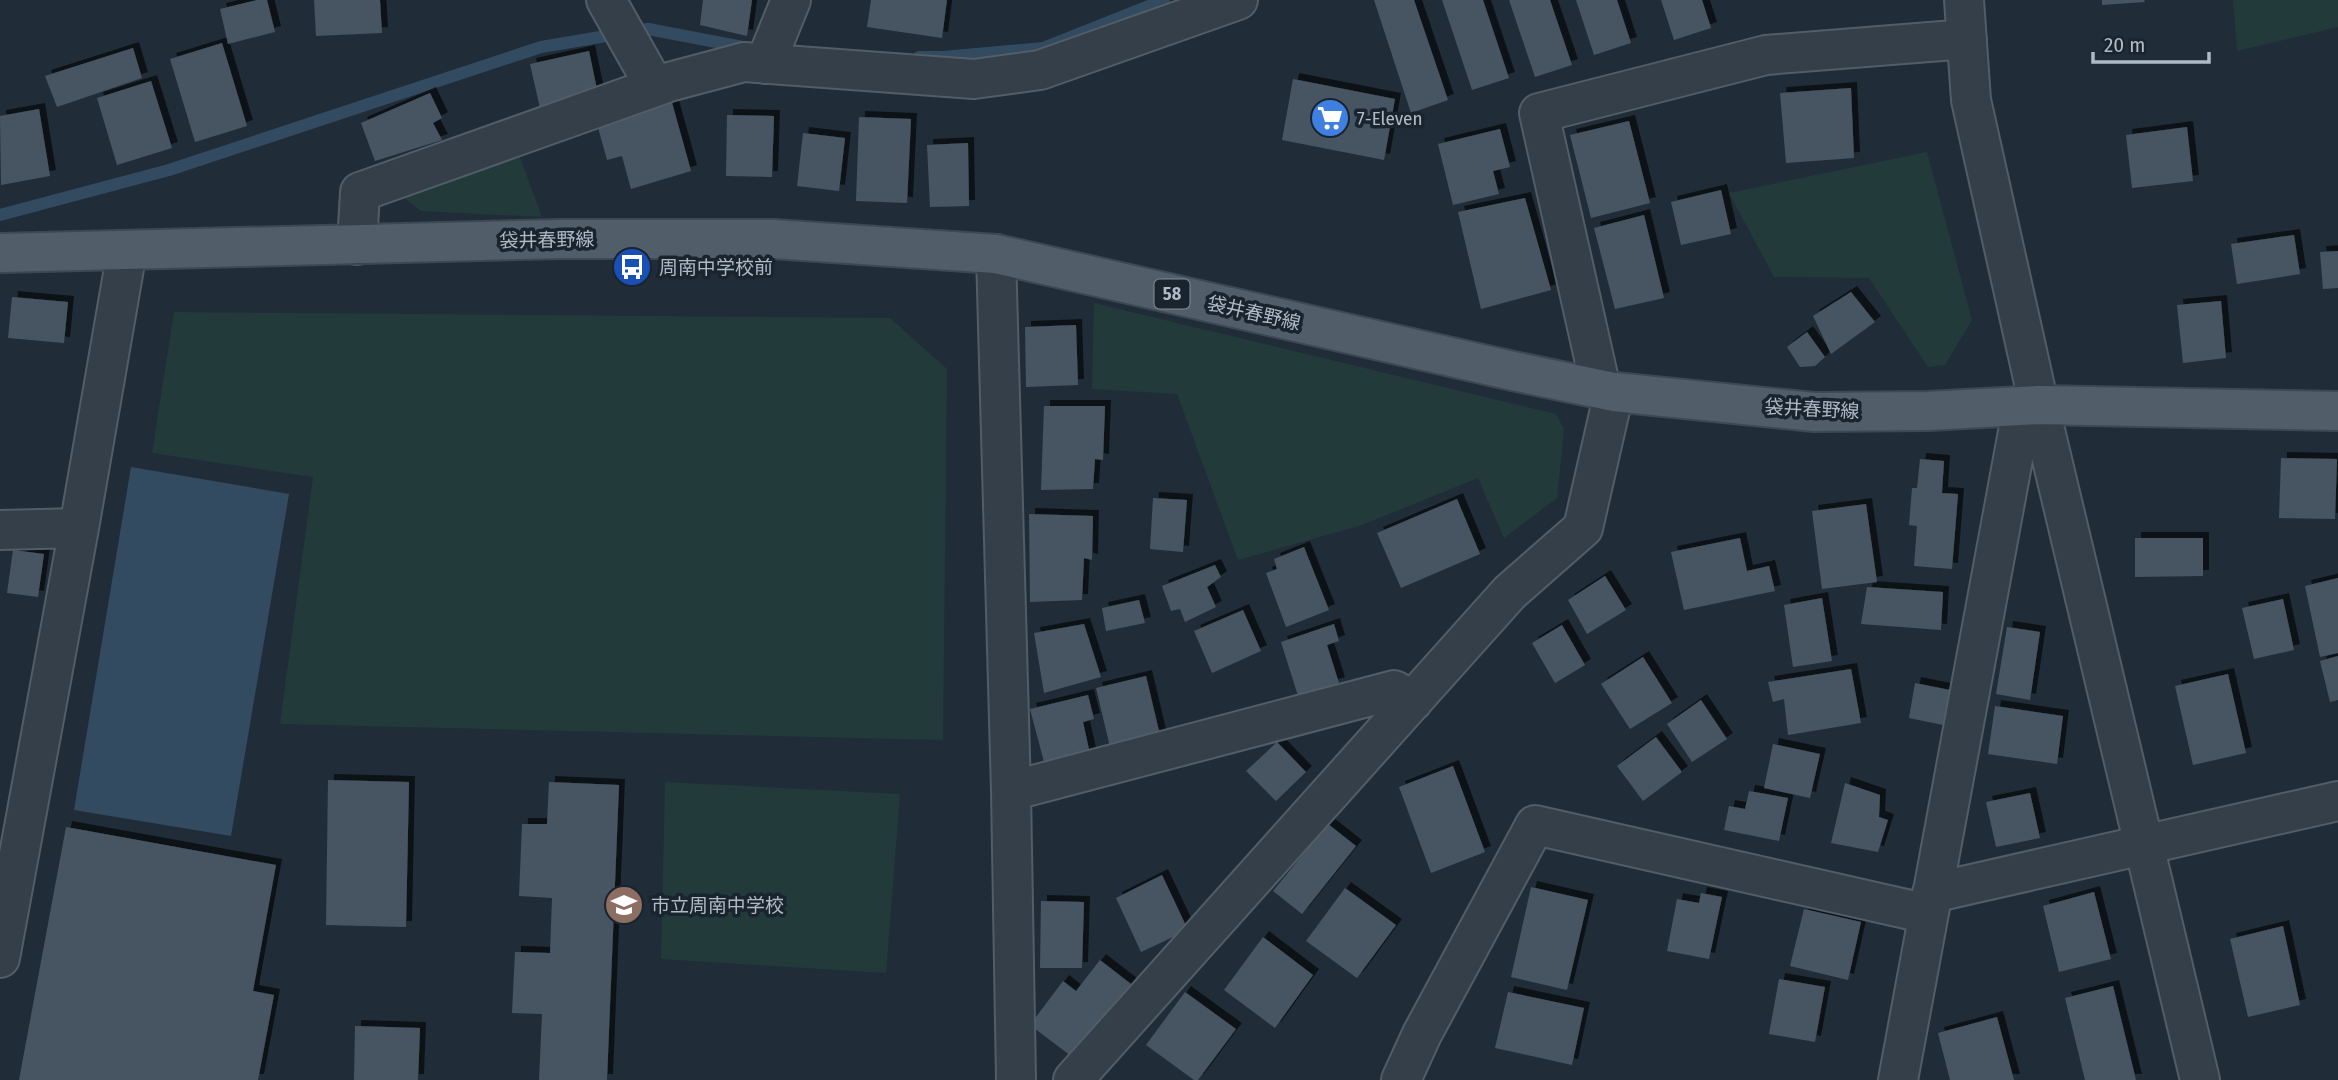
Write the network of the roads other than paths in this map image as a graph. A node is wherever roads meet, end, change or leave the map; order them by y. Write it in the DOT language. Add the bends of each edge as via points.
graph roads {
  1 [pos="606,0"];
  2 [pos="791,0"];
  3 [pos="1238,0"];
  4 [pos="1964,0"];
  5 [pos="1966,39"];
  6 [pos="765,64"];
  7 [pos="655,87"];
  8 [pos="356,245"];
  9 [pos="127,251"];
  10 [pos="0,253"];
  11 [pos="996,254"];
  12 [pos="1607,390"];
  13 [pos="2031,405"];
  14 [pos="2338,411"];
  15 [pos="79,528"];
  16 [pos="0,530"];
  17 [pos="1413,701"];
  18 [pos="1011,791"];
  19 [pos="2338,801"];
  20 [pos="2144,844"];
  21 [pos="1930,904"];
  22 [pos="0,958"];
  23 [pos="1016,1080"];
  24 [pos="1073,1080"];
  25 [pos="1401,1080"];
  26 [pos="1898,1080"];
  27 [pos="2200,1080"];
  1 -- 7 [label="street"];
  2 -- 6 [label="street"];
  3 -- 6 [label="street" via="1040,70 974,79"];
  4 -- 5 [label="street"];
  5 -- 12 [label="street" via="1766,55 1539,113"];
  5 -- 13 [label="street" via="1970,100"];
  6 -- 7 [label="street" via="744,62"];
  7 -- 8 [label="street" via="360,192"];
  8 -- 9 [label="main road, 袋井春野線 / 58"];
  8 -- 11 [label="main road, 袋井春野線 / 58" via="773,239"];
  9 -- 10 [label="main road, 袋井春野線 / 58"];
  9 -- 15 [label="street"];
  11 -- 12 [label="main road, 袋井春野線 / 58"];
  11 -- 18 [label="street"];
  12 -- 13 [label="main road, 袋井春野線 / 58" via="1814,412"];
  12 -- 17 [label="street" via="1583,528 1510,592"];
  13 -- 14 [label="main road, 袋井春野線 / 58"];
  13 -- 20 [label="street"];
  13 -- 21 [label="street"];
  15 -- 16 [label="street"];
  15 -- 22 [label="street"];
  17 -- 18 [label="street" via="1394,690"];
  17 -- 24 [label="street"];
  18 -- 23 [label="street"];
  19 -- 20 [label="street"];
  20 -- 21 [label="street"];
  20 -- 27 [label="street"];
  21 -- 25 [label="street" via="1535,825"];
  21 -- 26 [label="street"];
}
